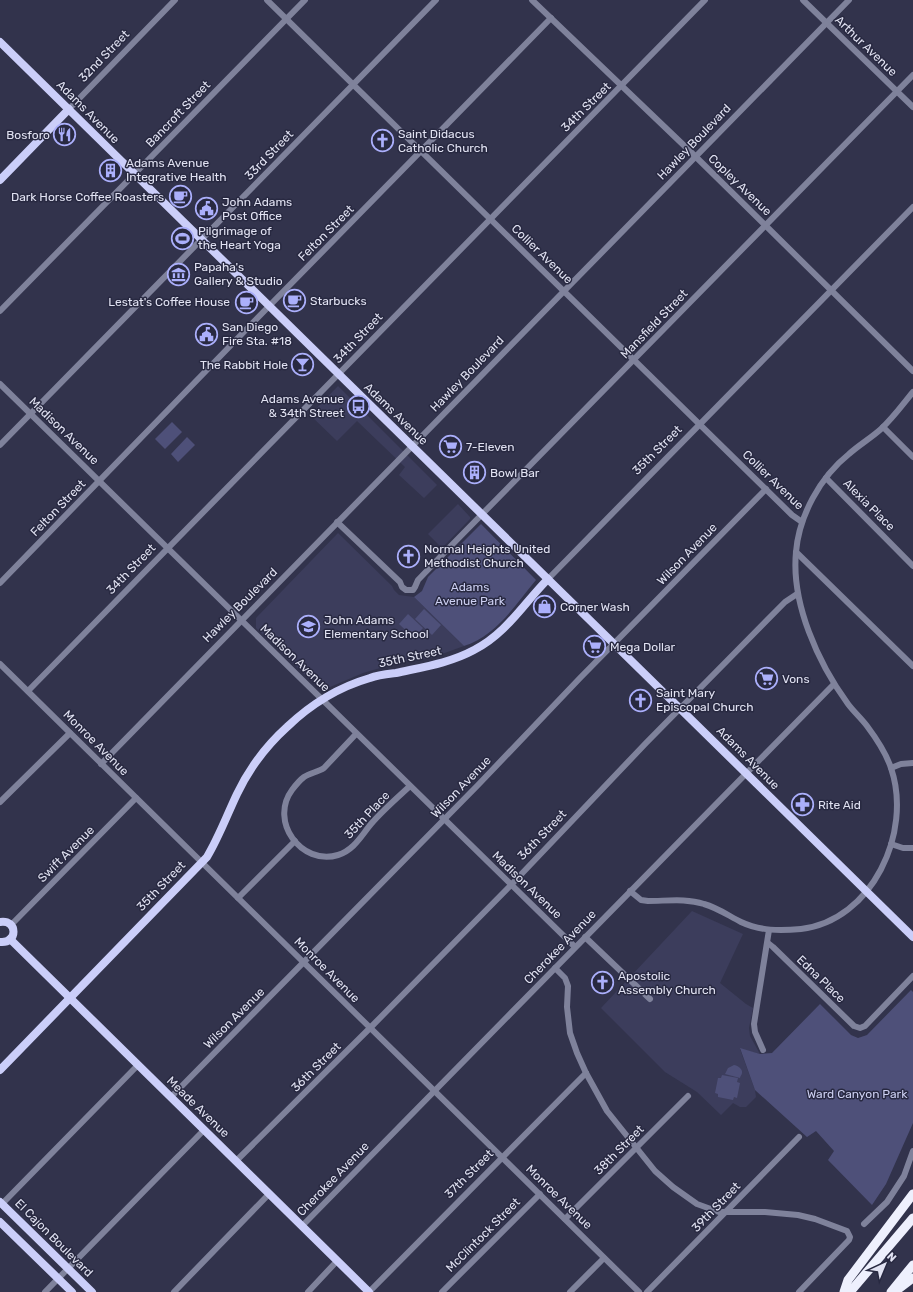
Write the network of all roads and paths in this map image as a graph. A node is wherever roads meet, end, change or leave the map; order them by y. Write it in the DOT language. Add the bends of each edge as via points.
graph roads {
  1 [pos="175,0"];
  2 [pos="267,0"];
  3 [pos="305,0"];
  4 [pos="436,0"];
  5 [pos="532,0"];
  6 [pos="705,0"];
  7 [pos="803,0"];
  8 [pos="849,0"];
  9 [pos="551,18"];
  10 [pos="286,19"];
  11 [pos="827,23"];
  12 [pos="1,45"];
  13 [pos="913,75"];
  14 [pos="353,84"];
  15 [pos="622,85"];
  16 [pos="897,92"];
  17 [pos="913,107"];
  18 [pos="69,109"];
  19 [pos="421,151"];
  20 [pos="695,156"];
  21 [pos="134,174"];
  22 [pos="0,180"];
  23 [pos="913,208"];
  24 [pos="490,219"];
  25 [pos="765,225"];
  26 [pos="201,239"];
  27 [pos="831,290"];
  28 [pos="564,291"];
  29 [pos="269,306"];
  30 [pos="0,311"];
  31 [pos="634,360"];
  32 [pos="913,371"];
  33 [pos="338,374"];
  34 [pos="0,384"];
  35 [pos="913,392"];
  36 [pos="30,414"];
  37 [pos="700,424"];
  38 [pos="883,427"];
  39 [pos="0,446"];
  40 [pos="412,446"];
  41 [pos="913,457"];
  42 [pos="826,478"];
  43 [pos="100,482"];
  44 [pos="766,489"];
  45 [pos="482,515"];
  46 [pos="338,522"];
  47 [pos="802,522"];
  48 [pos="167,548"];
  49 [pos="796,552"];
  50 [pos="913,566"];
  51 [pos="548,579"];
  52 [pos="0,583"];
  53 [pos="797,594"];
  54 [pos="241,620"];
  55 [pos="614,644"];
  56 [pos="913,666"];
  57 [pos="1,667"];
  58 [pos="834,684"];
  59 [pos="28,692"];
  60 [pos="322,700"];
  61 [pos="680,708"];
  62 [pos="70,733"];
  63 [pos="356,734"];
  64 [pos="913,763"];
  65 [pos="101,764"];
  66 [pos="891,768"];
  67 [pos="747,774"];
  68 [pos="410,786"];
  69 [pos="136,798"];
  70 [pos="0,802"];
  71 [pos="445,820"];
  72 [pos="295,841"];
  73 [pos="891,844"];
  74 [pos="913,848"];
  75 [pos="202,862"];
  76 [pos="511,885"];
  77 [pos="630,891"];
  78 [pos="867,892"];
  79 [pos="238,898"];
  80 [pos="0,922"];
  81 [pos="11,925"];
  82 [pos="769,930"];
  83 [pos="585,937"];
  84 [pos="913,937"];
  85 [pos="10,939"];
  86 [pos="0,942"];
  87 [pos="768,943"];
  88 [pos="575,947"];
  89 [pos="304,963"];
  90 [pos="556,968"];
  91 [pos="913,976"];
  92 [pos="69,998"];
  93 [pos="650,999"];
  94 [pos="370,1028"];
  95 [pos="763,1050"];
  96 [pos="138,1065"];
  97 [pos="0,1070"];
  98 [pos="586,1073"];
  99 [pos="434,1091"];
  100 [pos="688,1096"];
  101 [pos="171,1098"];
  102 [pos="204,1130"];
  103 [pos="799,1137"];
  104 [pos="636,1148"];
  105 [pos="913,1151"];
  106 [pos="502,1157"];
  107 [pos="236,1161"];
  108 [pos="269,1194"];
  109 [pos="540,1194"];
  110 [pos="913,1194"];
  111 [pos="1,1203"];
  112 [pos="726,1212"];
  113 [pos="913,1218"];
  114 [pos="565,1219"];
  115 [pos="0,1222"];
  116 [pos="864,1224"];
  117 [pos="302,1226"];
  118 [pos="604,1258"];
  119 [pos="337,1261"];
  120 [pos="913,1265"];
  121 [pos="68,1269"];
  122 [pos="913,1278"];
  123 [pos="58,1279"];
  124 [pos="45,1292"];
  125 [pos="72,1292"];
  126 [pos="92,1292"];
  127 [pos="174,1292"];
  128 [pos="308,1292"];
  129 [pos="369,1292"];
  130 [pos="442,1292"];
  131 [pos="570,1292"];
  132 [pos="639,1292"];
  133 [pos="647,1292"];
  134 [pos="799,1292"];
  135 [pos="844,1292"];
  136 [pos="850,1292"];
  137 [pos="893,1292"];
  1 -- 18 [label="street, 32nd Street"];
  2 -- 10 [label="street, Collier Avenue"];
  3 -- 10 [label="street, Bancroft Street"];
  4 -- 14 [label="street, 33rd Street"];
  5 -- 9 [label="street, Copley Avenue"];
  6 -- 15 [label="street, 34th Street"];
  7 -- 11 [label="street, Arthur Avenue"];
  8 -- 11 [label="street, Hawley Boulevard"];
  9 -- 15 [label="street, Copley Avenue"];
  9 -- 19 [label="street, Felton Street"];
  10 -- 14 [label="street, Collier Avenue"];
  10 -- 21 [label="street, Bancroft Street"];
  11 -- 16 [label="street, Arthur Avenue"];
  11 -- 20 [label="street, Hawley Boulevard"];
  12 -- 18 [label="main road, Adams Avenue"];
  13 -- 16 [label="street, Mansfield Street"];
  14 -- 19 [label="street, Collier Avenue"];
  14 -- 26 [label="street, 33rd Street"];
  15 -- 20 [label="street, Copley Avenue"];
  15 -- 24 [label="street, 34th Street"];
  16 -- 17 [label="street, Arthur Avenue"];
  16 -- 25 [label="street, Mansfield Street"];
  18 -- 21 [label="main road, Adams Avenue"];
  18 -- 22 [label="main road, 32nd Street"];
  19 -- 24 [label="street, Collier Avenue"];
  19 -- 29 [label="street, Felton Street"];
  20 -- 25 [label="street, Copley Avenue"];
  20 -- 28 [label="street, Hawley Boulevard"];
  21 -- 26 [label="main road, Adams Avenue"];
  21 -- 30 [label="street, Bancroft Street"];
  23 -- 27 [label="street, 35th Street"];
  24 -- 28 [label="street, Collier Avenue"];
  24 -- 33 [label="street, 34th Street"];
  25 -- 27 [label="street, Copley Avenue"];
  25 -- 31 [label="street, Mansfield Street"];
  26 -- 29 [label="main road, Adams Avenue"];
  26 -- 36 [label="street, 33rd Street"];
  27 -- 32 [label="street, Copley Avenue"];
  27 -- 37 [label="street, 35th Street"];
  28 -- 31 [label="street, Collier Avenue"];
  28 -- 40 [label="street, Hawley Boulevard"];
  29 -- 33 [label="main road, Adams Avenue"];
  29 -- 43 [label="street, Felton Street"];
  31 -- 37 [label="street, Collier Avenue"];
  31 -- 45 [label="street, Mansfield Street"];
  33 -- 40 [label="main road, Adams Avenue"];
  33 -- 48 [label="street, 34th Street"];
  34 -- 36 [label="street, Madison Avenue"];
  35 -- 38 [label="street"];
  36 -- 39 [label="street, 33rd Street"];
  36 -- 43 [label="street, Madison Avenue"];
  37 -- 44 [label="street, Collier Avenue"];
  37 -- 51 [label="street, 35th Street"];
  38 -- 41 [label="street"];
  38 -- 42 [label="street" via="848,454"];
  40 -- 45 [label="main road, Adams Avenue"];
  40 -- 46 [label="street, Hawley Boulevard"];
  42 -- 47 [label="street"];
  42 -- 50 [label="street, Alexia Place"];
  43 -- 48 [label="street, Madison Avenue"];
  43 -- 52 [label="street, Felton Street"];
  44 -- 47 [label="street, Collier Avenue"];
  44 -- 55 [label="street, Wilson Avenue"];
  45 -- 46 [label="street, Mansfield Street" via="418,580 413,590 402,587 400,582"];
  45 -- 51 [label="main road, Adams Avenue"];
  46 -- 54 [label="street, Hawley Boulevard"];
  47 -- 49 [label="street"];
  48 -- 54 [label="street, Madison Avenue"];
  48 -- 59 [label="street, 34th Street"];
  49 -- 53 [label="street"];
  49 -- 56 [label="street"];
  51 -- 55 [label="main road, Adams Avenue"];
  51 -- 60 [label="main road, 35th Street" via="516,616 475,650 443,663 370,678"];
  53 -- 58 [label="street" via="813,643"];
  53 -- 61 [label="street, 36th Street" via="784,602"];
  54 -- 60 [label="street, Madison Avenue"];
  54 -- 65 [label="street, Hawley Boulevard"];
  55 -- 61 [label="main road, Adams Avenue"];
  55 -- 71 [label="street, Wilson Avenue"];
  57 -- 59 [label="street, Monroe Avenue"];
  58 -- 66 [label="street" via="849,706 866,724"];
  58 -- 67 [label="street, Cherokee Avenue"];
  59 -- 62 [label="street, Monroe Avenue"];
  60 -- 63 [label="street, Madison Avenue"];
  60 -- 75 [label="main road, 35th Street" via="274,739 256,763"];
  61 -- 67 [label="main road, Adams Avenue"];
  61 -- 76 [label="street, 36th Street"];
  62 -- 65 [label="street, Monroe Avenue"];
  62 -- 70 [label="street"];
  63 -- 68 [label="street, Madison Avenue"];
  63 -- 72 [label="street, 35th Place" via="324,768 304,777 292,790 285,804 284,818"];
  64 -- 66 [label="street"];
  65 -- 69 [label="street, Monroe Avenue"];
  66 -- 73 [label="street" via="897,795 897,814"];
  67 -- 77 [label="street, Cherokee Avenue"];
  67 -- 78 [label="main road, Adams Avenue"];
  68 -- 71 [label="street, Madison Avenue"];
  68 -- 72 [label="street, 35th Place" via="370,825 352,848 338,855 315,856 302,849"];
  69 -- 75 [label="street, Monroe Avenue"];
  69 -- 81 [label="street, Swift Avenue"];
  71 -- 76 [label="street, Madison Avenue"];
  71 -- 89 [label="street, Wilson Avenue"];
  72 -- 79 [label="street"];
  73 -- 74 [label="street"];
  73 -- 78 [label="street" via="879,873"];
  75 -- 79 [label="street, Monroe Avenue"];
  75 -- 92 [label="main road, 35th Street"];
  76 -- 88 [label="street, Madison Avenue"];
  76 -- 94 [label="street, 36th Street"];
  77 -- 82 [label="street" via="641,900 686,900 704,904 742,922"];
  77 -- 83 [label="street, Cherokee Avenue"];
  78 -- 82 [label="street" via="847,910 824,924 802,929"];
  78 -- 84 [label="main road, Adams Avenue"];
  79 -- 89 [label="street, Monroe Avenue"];
  80 -- 81 [label="main road"];
  81 -- 85 [label="main road" via="14,931"];
  82 -- 87 [label="street"];
  83 -- 88 [label="street, Cherokee Avenue"];
  83 -- 93 [label="street"];
  85 -- 86 [label="main road"];
  85 -- 92 [label="main road, Meade Avenue"];
  87 -- 91 [label="street, Edna Place" via="854,1026 860,1028 865,1026"];
  87 -- 95 [label="street" via="754,1024"];
  88 -- 90 [label="street, Cherokee Avenue"];
  89 -- 94 [label="street, Monroe Avenue"];
  89 -- 101 [label="street, Wilson Avenue"];
  90 -- 98 [label="street" via="568,986 570,1033 576,1054"];
  90 -- 99 [label="street, Cherokee Avenue"];
  92 -- 96 [label="main road, Meade Avenue"];
  92 -- 97 [label="main road, 35th Street"];
  94 -- 99 [label="street, Monroe Avenue"];
  94 -- 107 [label="street, 36th Street"];
  96 -- 101 [label="main road, Meade Avenue"];
  96 -- 111 [label="street"];
  98 -- 104 [label="street" via="607,1111"];
  98 -- 106 [label="street, 37th Street"];
  99 -- 106 [label="street, Monroe Avenue"];
  99 -- 117 [label="street, Cherokee Avenue"];
  100 -- 104 [label="street, 38th Street"];
  101 -- 102 [label="main road, Meade Avenue"];
  102 -- 107 [label="main road, Meade Avenue"];
  102 -- 121 [label="street"];
  103 -- 112 [label="street, 39th Street"];
  104 -- 112 [label="street" via="654,1171 673,1187 697,1204"];
  104 -- 114 [label="street, 38th Street"];
  105 -- 116 [label="street" via="904,1176 887,1202"];
  106 -- 109 [label="street, Monroe Avenue"];
  106 -- 129 [label="street, 37th Street"];
  107 -- 108 [label="main road, Meade Avenue"];
  108 -- 117 [label="main road, Meade Avenue"];
  108 -- 127 [label="street"];
  109 -- 114 [label="street, Monroe Avenue"];
  109 -- 130 [label="street, McClintock Street"];
  110 -- 135 [label="highway" via="848,1280"];
  111 -- 121 [label="main road, El Cajon Boulevard"];
  112 -- 133 [label="street, 39th Street"];
  112 -- 134 [label="street" via="781,1212 815,1219 847,1231 850,1237 848,1240"];
  113 -- 136 [label="highway"];
  114 -- 118 [label="street, Monroe Avenue"];
  115 -- 123 [label="main road"];
  117 -- 119 [label="main road, Meade Avenue"];
  118 -- 131 [label="street"];
  118 -- 132 [label="street, Monroe Avenue"];
  119 -- 128 [label="street"];
  119 -- 129 [label="main road, Meade Avenue"];
  120 -- 137 [label="highway"];
  121 -- 123 [label="street"];
  121 -- 126 [label="main road, El Cajon Boulevard"];
  122 -- 137 [label="highway"];
  123 -- 124 [label="street"];
  123 -- 125 [label="main road"];
}
